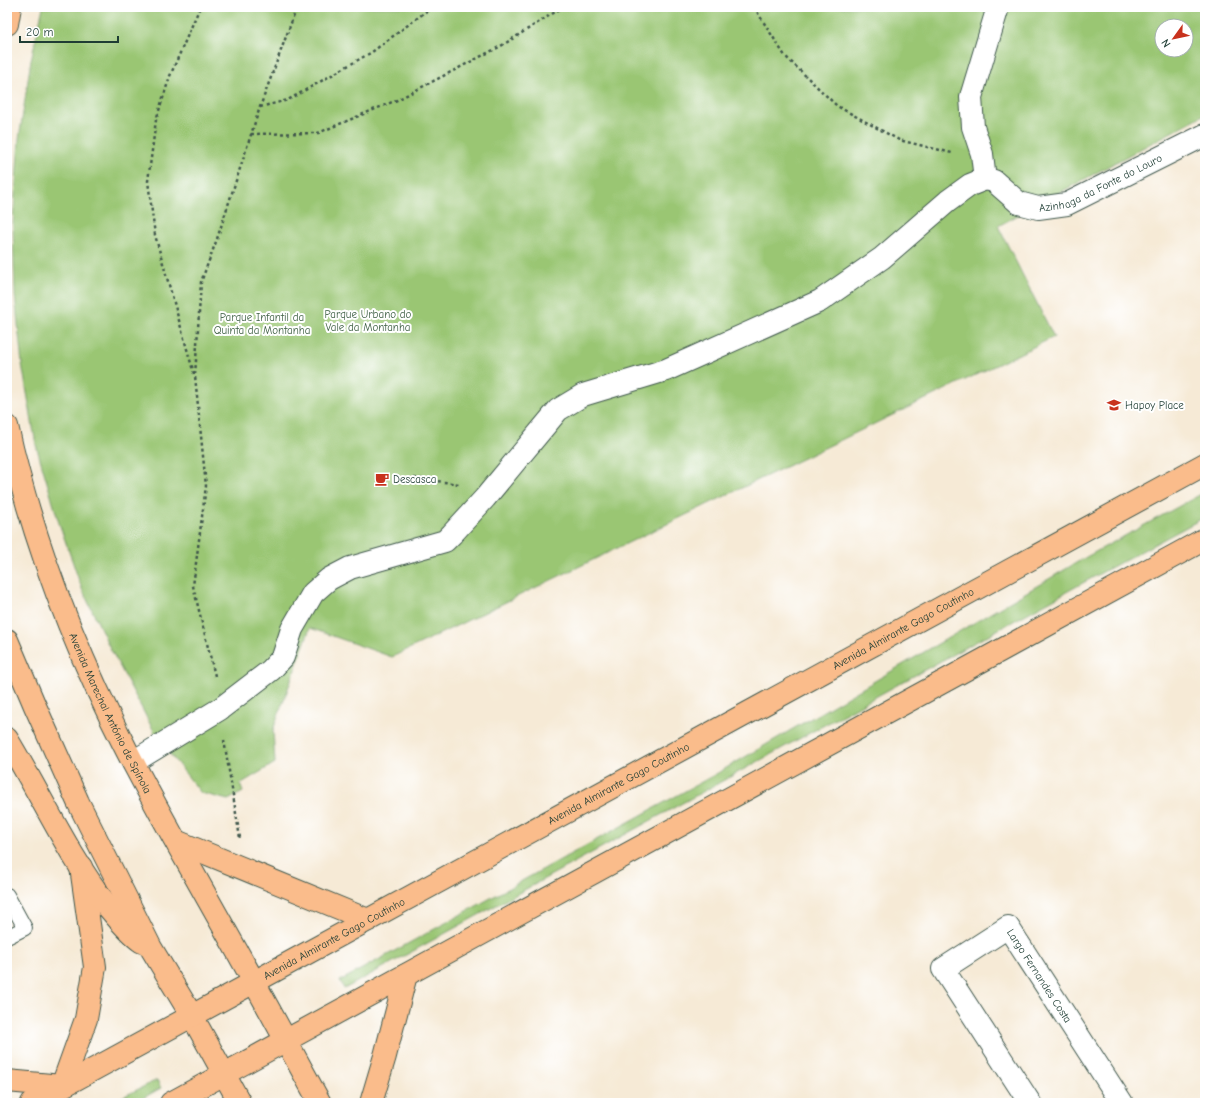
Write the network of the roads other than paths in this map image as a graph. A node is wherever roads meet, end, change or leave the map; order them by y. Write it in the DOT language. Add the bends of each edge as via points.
graph roads {
  1 [pos="10,7"];
  2 [pos="998,7"];
  3 [pos="7,24"];
  4 [pos="1205,135"];
  5 [pos="984,170"];
  6 [pos="7,426"];
  7 [pos="1205,464"];
  8 [pos="1205,539"];
  9 [pos="7,640"];
  10 [pos="7,739"];
  11 [pos="133,762"];
  12 [pos="176,841"];
  13 [pos="81,867"];
  14 [pos="7,895"];
  15 [pos="368,920"];
  16 [pos="7,937"];
  17 [pos="152,948"];
  18 [pos="406,975"];
  19 [pos="254,982"];
  20 [pos="192,1016"];
  21 [pos="286,1040"];
  22 [pos="224,1074"];
  23 [pos="7,1080"];
  24 [pos="62,1086"];
  25 [pos="32,1103"];
  26 [pos="171,1103"];
  27 [pos="240,1103"];
  28 [pos="320,1103"];
  29 [pos="371,1103"];
  30 [pos="1030,1103"];
  31 [pos="1122,1103"];
  1 -- 3 [label="main road"];
  2 -- 5 [label="street" via="971,97 973,127 982,154"];
  4 -- 5 [label="street, Azinhaga da Fonte do Louro" via="1066,204 1038,208 1019,203"];
  5 -- 11 [label="street" via="970,185 882,258 820,301 666,370 583,395 558,410 485,498 445,541 350,568 329,579 313,593 292,629 283,657 271,670 220,709"];
  6 -- 11 [label="main road, Avenida Marechal António de Spínola" via="41,551 92,678"];
  7 -- 15 [label="main road, Avenida Almirante Gago Coutinho"];
  8 -- 18 [label="main road"];
  9 -- 17 [label="main road" via="65,774"];
  10 -- 13 [label="main road"];
  11 -- 12 [label="main road, Avenida Marechal António de Spínola"];
  12 -- 15 [label="main road"];
  12 -- 19 [label="main road, Avenida Marechal António de Spínola"];
  13 -- 17 [label="main road" via="112,911 134,936"];
  13 -- 24 [label="main road" via="95,967 86,1019"];
  14 -- 16 [label="lane" via="25,928"];
  15 -- 19 [label="main road, Avenida Almirante Gago Coutinho"];
  17 -- 20 [label="main road"];
  18 -- 21 [label="main road"];
  18 -- 29 [label="main road"];
  19 -- 20 [label="main road, Avenida Almirante Gago Coutinho"];
  19 -- 21 [label="main road, Avenida Marechal António de Spínola"];
  20 -- 22 [label="main road"];
  20 -- 24 [label="main road, Avenida Almirante Gago Coutinho"];
  21 -- 22 [label="main road"];
  21 -- 28 [label="main road, Avenida Marechal António de Spínola"];
  22 -- 26 [label="main road"];
  22 -- 27 [label="main road"];
  23 -- 24 [label="main road"];
  24 -- 25 [label="main road, Avenida Almirante Gago Coutinho"];
  30 -- 31 [label="street, Largo Fernandes Costa" via="943,969 1008,926"];
}
